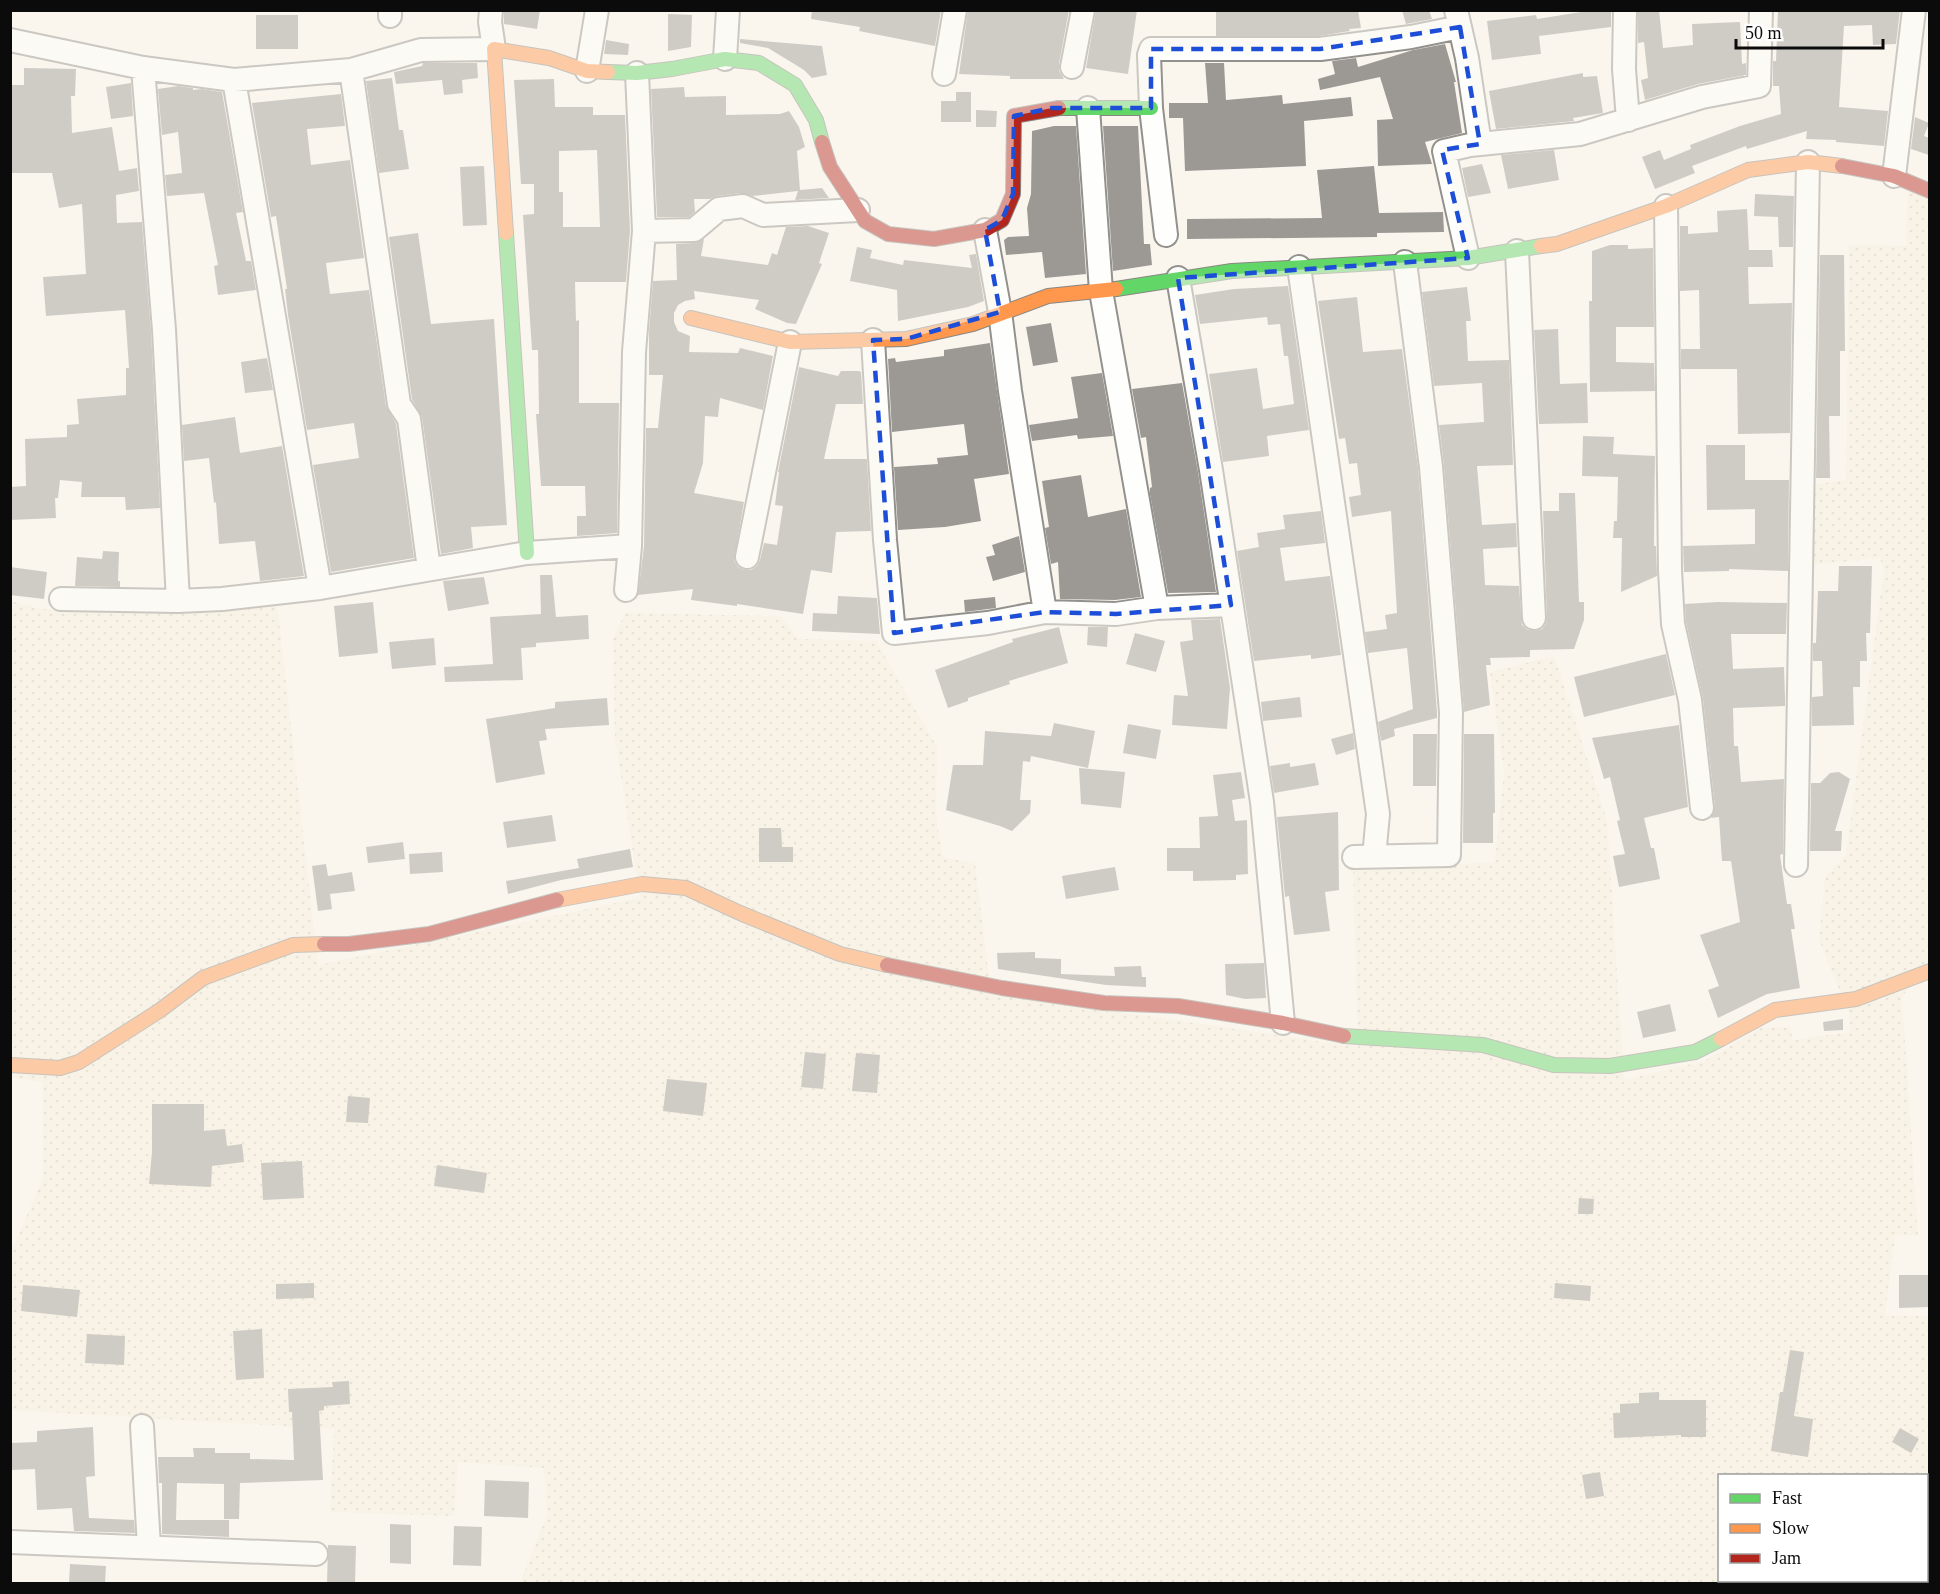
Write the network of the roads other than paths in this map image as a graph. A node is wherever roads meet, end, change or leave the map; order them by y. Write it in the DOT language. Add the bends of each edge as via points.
graph roads {
  1 [pos="491,10"];
  2 [pos="597,10"];
  3 [pos="729,10"];
  4 [pos="955,10"];
  5 [pos="1083,10"];
  6 [pos="1625,10"];
  7 [pos="1761,10"];
  8 [pos="1914,10"];
  9 [pos="1458,19"];
  10 [pos="10,40"];
  11 [pos="494,49"];
  12 [pos="725,59"];
  13 [pos="1072,67"];
  14 [pos="143,68"];
  15 [pos="351,70"];
  16 [pos="587,71"];
  17 [pos="638,73"];
  18 [pos="944,74"];
  19 [pos="234,80"];
  20 [pos="1088,108"];
  21 [pos="1151,108"];
  22 [pos="1628,120"];
  23 [pos="1480,144"];
  24 [pos="1808,162"];
  25 [pos="1894,176"];
  26 [pos="1929,191"];
  27 [pos="1666,206"];
  28 [pos="858,210"];
  29 [pos="985,230"];
  30 [pos="644,231"];
  31 [pos="1166,235"];
  32 [pos="1517,251"];
  33 [pos="1468,258"];
  34 [pos="1405,262"];
  35 [pos="1299,267"];
  36 [pos="1178,278"];
  37 [pos="1101,291"];
  38 [pos="1000,312"];
  39 [pos="692,318"];
  40 [pos="873,340"];
  41 [pos="789,342"];
  42 [pos="630,546"];
  43 [pos="527,553"];
  44 [pos="747,557"];
  45 [pos="429,569"];
  46 [pos="320,588"];
  47 [pos="626,590"];
  48 [pos="61,598"];
  49 [pos="178,601"];
  50 [pos="1232,605"];
  51 [pos="1157,608"];
  52 [pos="1045,612"];
  53 [pos="1534,618"];
  54 [pos="1702,808"];
  55 [pos="1796,865"];
  56 [pos="1929,971"];
  57 [pos="1283,1023"];
  58 [pos="10,1065"];
  59 [pos="142,1426"];
  60 [pos="10,1542"];
  61 [pos="149,1547"];
  62 [pos="316,1554"];
  1 -- 11 [label="street"];
  2 -- 16 [label="street"];
  3 -- 12 [label="street"];
  4 -- 18 [label="street"];
  5 -- 13 [label="street"];
  6 -- 22 [label="street"];
  7 -- 22 [label="street" via="1760,86 1702,97"];
  8 -- 25 [label="street"];
  9 -- 21 [label="street" via="1411,37 1320,49 1151,49"];
  9 -- 23 [label="street"];
  10 -- 14 [label="street"];
  11 -- 15 [label="street" via="421,50"];
  11 -- 16 [label="street" via="549,58"];
  11 -- 43 [label="street"];
  12 -- 17 [label="street"];
  12 -- 28 [label="street" via="759,63 795,85 816,120 830,167"];
  14 -- 19 [label="street"];
  14 -- 49 [label="street" via="164,330"];
  15 -- 19 [label="street"];
  15 -- 45 [label="street" via="399,404 410,419"];
  16 -- 17 [label="street"];
  17 -- 30 [label="street"];
  19 -- 46 [label="street"];
  20 -- 21 [label="street"];
  20 -- 29 [label="street" via="1052,108 1014,116 1013,194 1002,220"];
  20 -- 37 [label="street"];
  21 -- 31 [label="street"];
  22 -- 23 [label="street" via="1580,134"];
  23 -- 33 [label="street" via="1443,151"];
  24 -- 25 [label="street"];
  24 -- 27 [label="street" via="1748,170"];
  24 -- 55 [label="street"];
  25 -- 26 [label="street"];
  27 -- 32 [label="street" via="1557,244"];
  27 -- 54 [label="street" via="1673,624 1690,700"];
  28 -- 29 [label="street" via="865,221 888,234 934,239"];
  28 -- 30 [label="street" via="763,215 743,207 719,208 694,230"];
  29 -- 38 [label="street"];
  30 -- 42 [label="street" via="634,352"];
  32 -- 33 [label="street"];
  32 -- 53 [label="street"];
  33 -- 34 [label="street"];
  34 -- 35 [label="street"];
  34 -- 35 [label="street" via="1431,467 1451,712 1449,855 1364,857 1378,814"];
  35 -- 36 [label="street"];
  36 -- 37 [label="street"];
  36 -- 50 [label="street"];
  37 -- 38 [label="street" via="1048,296"];
  37 -- 51 [label="street"];
  38 -- 40 [label="street" via="973,324 906,339"];
  38 -- 52 [label="street"];
  39 -- 41 [label="street"];
  40 -- 41 [label="street"];
  40 -- 52 [label="street" via="894,633 988,623"];
  41 -- 44 [label="street"];
  42 -- 43 [label="street"];
  42 -- 47 [label="street"];
  43 -- 45 [label="street"];
  45 -- 46 [label="street"];
  46 -- 49 [label="street"];
  48 -- 49 [label="street"];
  50 -- 51 [label="street"];
  50 -- 57 [label="street" via="1262,802"];
  51 -- 52 [label="street" via="1116,614"];
  56 -- 57 [label="street" via="1856,999 1775,1010 1695,1052 1610,1066 1554,1065 1483,1045 1334,1035"];
  57 -- 58 [label="street" via="1178,1006 1104,1003 905,969 840,954 686,888 642,884 564,898 429,934 349,944 293,945 203,978 79,1062 60,1068"];
  59 -- 61 [label="street"];
  60 -- 61 [label="street"];
  61 -- 62 [label="street"];
}
